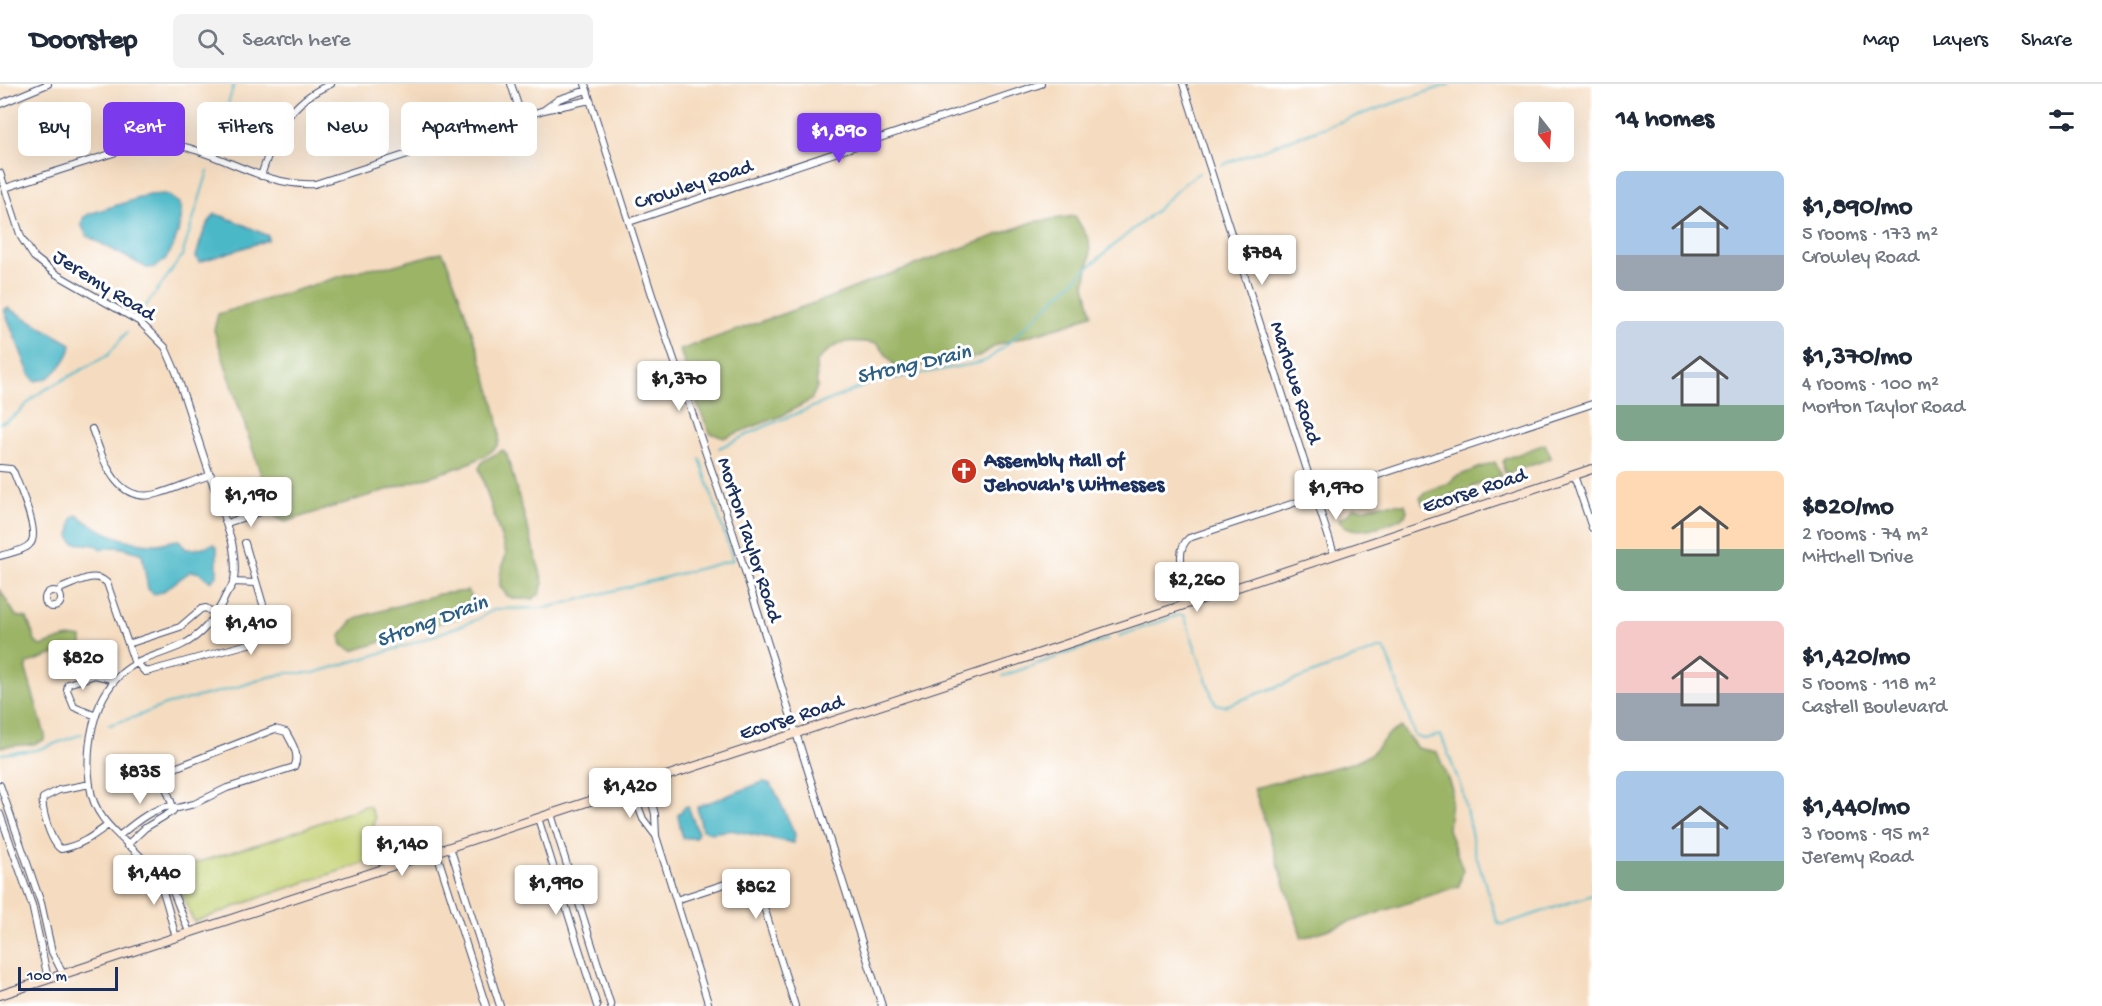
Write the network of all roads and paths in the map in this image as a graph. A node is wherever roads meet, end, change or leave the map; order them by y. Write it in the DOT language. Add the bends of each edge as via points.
graph roads {
  1 [pos="48,84"];
  2 [pos="331,84"];
  3 [pos="511,84"];
  4 [pos="1041,84"];
  5 [pos="1183,84"];
  6 [pos="586,87"];
  7 [pos="590,100"];
  8 [pos="517,102"];
  9 [pos="0,104"];
  10 [pos="544,111"];
  11 [pos="537,113"];
  12 [pos="406,156"];
  13 [pos="0,173"];
  14 [pos="261,176"];
  15 [pos="5,188"];
  16 [pos="629,222"];
  17 [pos="1592,404"];
  18 [pos="92,429"];
  19 [pos="0,468"];
  20 [pos="1592,469"];
  21 [pos="1574,475"];
  22 [pos="211,476"];
  23 [pos="1316,495"];
  24 [pos="268,510"];
  25 [pos="227,523"];
  26 [pos="1592,528"];
  27 [pos="245,543"];
  28 [pos="1334,554"];
  29 [pos="0,556"];
  30 [pos="233,582"];
  31 [pos="256,583"];
  32 [pos="58,592"];
  33 [pos="1193,600"];
  34 [pos="216,615"];
  35 [pos="128,644"];
  36 [pos="136,663"];
  37 [pos="115,680"];
  38 [pos="96,716"];
  39 [pos="795,734"];
  40 [pos="646,782"];
  41 [pos="90,784"];
  42 [pos="0,785"];
  43 [pos="631,787"];
  44 [pos="173,806"];
  45 [pos="0,814"];
  46 [pos="551,814"];
  47 [pos="538,818"];
  48 [pos="108,825"];
  49 [pos="119,836"];
  50 [pos="656,836"];
  51 [pos="127,845"];
  52 [pos="450,847"];
  53 [pos="436,852"];
  54 [pos="150,867"];
  55 [pos="676,900"];
  56 [pos="189,932"];
  57 [pos="176,937"];
  58 [pos="63,974"];
  59 [pos="48,979"];
  60 [pos="0,995"];
  61 [pos="486,1006"];
  62 [pos="500,1006"];
  63 [pos="597,1006"];
  64 [pos="611,1006"];
  65 [pos="710,1006"];
  66 [pos="795,1006"];
  67 [pos="882,1006"];
  1 -- 9 [label="street"];
  2 -- 14 [label="street" via="309,95 286,117"];
  3 -- 8 [label="street"];
  4 -- 16 [label="street, Crowley Road"];
  5 -- 23 [label="street, Marlowe Road"];
  6 -- 7 [label="street, Morton Taylor Road"];
  6 -- 10 [label="street"];
  7 -- 10 [label="street"];
  7 -- 16 [label="street, Morton Taylor Road"];
  10 -- 11 [label="street"];
  12 -- 14 [label="street" via="323,183 291,184"];
  13 -- 15 [label="street, Jeremy Road"];
  14 -- 15 [label="street" via="181,146 152,143"];
  15 -- 22 [label="street, Jeremy Road" via="21,237 34,257 140,322 165,347"];
  16 -- 39 [label="street, Morton Taylor Road"];
  17 -- 23 [label="street"];
  18 -- 22 [label="street" via="111,476 138,494 157,494"];
  19 -- 29 [label="street" via="14,473 34,537 26,548"];
  20 -- 21 [label="main road, Ecorse Road"];
  21 -- 26 [label="street"];
  21 -- 28 [label="main road, Ecorse Road"];
  22 -- 25 [label="street, Jeremy Road"];
  23 -- 28 [label="street, Marlowe Road"];
  23 -- 33 [label="street" via="1186,540 1180,556"];
  24 -- 25 [label="street"];
  25 -- 30 [label="street, Jeremy Road" via="234,551"];
  27 -- 31 [label="street"];
  28 -- 33 [label="main road, Ecorse Road"];
  30 -- 31 [label="street"];
  30 -- 34 [label="street, Jeremy Road"];
  31 -- 36 [label="street" via="269,625 260,640 145,672"];
  32 -- 35 [label="street" via="93,577 103,579"];
  33 -- 39 [label="main road, Ecorse Road"];
  34 -- 35 [label="street" via="201,609 180,627"];
  34 -- 36 [label="street, Jeremy Road" via="193,640"];
  35 -- 36 [label="street"];
  36 -- 37 [label="street, Jeremy Road"];
  37 -- 38 [label="street, Jeremy Road"];
  37 -- 38 [label="street" via="95,675 68,684 66,690 74,707"];
  38 -- 41 [label="street, Jeremy Road" via="90,746"];
  39 -- 40 [label="main road, Ecorse Road"];
  39 -- 67 [label="street, Morton Taylor Road"];
  40 -- 43 [label="main road, Ecorse Road"];
  40 -- 50 [label="street" via="655,814"];
  41 -- 48 [label="street, Jeremy Road" via="93,799"];
  41 -- 48 [label="street" via="59,790 44,798 43,808 54,843 61,849 72,847"];
  42 -- 58 [label="street" via="41,903 52,952"];
  43 -- 46 [label="main road, Ecorse Road"];
  43 -- 50 [label="street" via="643,819"];
  44 -- 44 [label="street" via="194,804 227,788 294,767 296,752 286,732 275,729 171,769 164,780"];
  44 -- 49 [label="street" via="139,819"];
  44 -- 51 [label="street" via="171,813"];
  45 -- 59 [label="street" via="32,905"];
  46 -- 47 [label="main road, Ecorse Road"];
  46 -- 64 [label="street"];
  47 -- 52 [label="main road, Ecorse Road"];
  47 -- 63 [label="street"];
  48 -- 49 [label="street, Jeremy Road"];
  49 -- 51 [label="street, Jeremy Road"];
  50 -- 55 [label="street"];
  51 -- 54 [label="street, Jeremy Road"];
  52 -- 53 [label="main road, Ecorse Road"];
  52 -- 62 [label="street"];
  53 -- 56 [label="main road, Ecorse Road"];
  53 -- 61 [label="street"];
  54 -- 56 [label="street, Jeremy Road" via="170,884"];
  54 -- 57 [label="street, Jeremy Road" via="161,887"];
  55 -- 65 [label="street"];
  55 -- 66 [label="street" via="728,883 741,883 755,891 763,903"];
  56 -- 57 [label="main road, Ecorse Road"];
  57 -- 58 [label="main road, Ecorse Road"];
  58 -- 59 [label="main road, Ecorse Road"];
  59 -- 60 [label="main road, Ecorse Road"];
}
